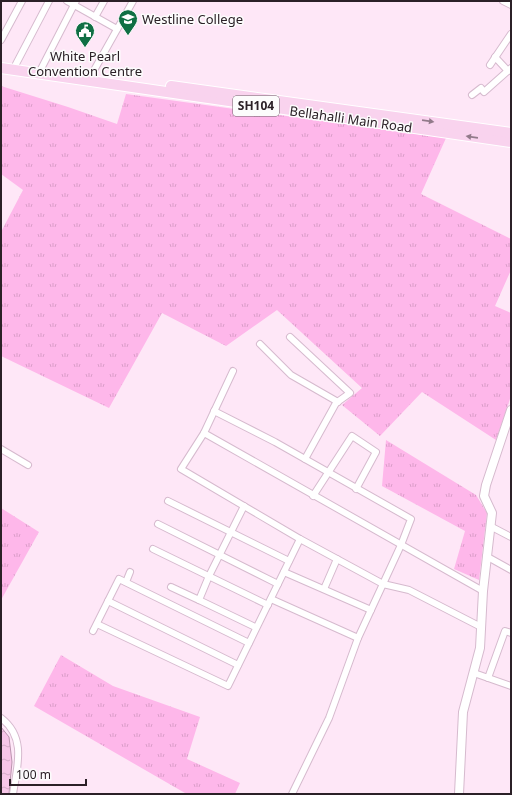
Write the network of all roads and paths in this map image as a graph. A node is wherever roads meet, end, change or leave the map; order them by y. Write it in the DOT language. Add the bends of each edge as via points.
graph roads {
  1 [pos="22,1"];
  2 [pos="49,1"];
  3 [pos="67,1"];
  4 [pos="104,1"];
  5 [pos="133,1"];
  6 [pos="503,1"];
  7 [pos="75,3"];
  8 [pos="511,5"];
  9 [pos="96,17"];
  10 [pos="117,29"];
  11 [pos="511,34"];
  12 [pos="1,40"];
  13 [pos="495,57"];
  14 [pos="1,62"];
  15 [pos="16,64"];
  16 [pos="490,65"];
  17 [pos="1,68"];
  18 [pos="41,69"];
  19 [pos="510,69"];
  20 [pos="89,78"];
  21 [pos="472,95"];
  22 [pos="511,133"];
  23 [pos="511,142"];
  24 [pos="290,337"];
  25 [pos="260,344"];
  26 [pos="233,371"];
  27 [pos="338,402"];
  28 [pos="511,410"];
  29 [pos="214,411"];
  30 [pos="204,433"];
  31 [pos="1,449"];
  32 [pos="305,459"];
  33 [pos="28,465"];
  34 [pos="329,473"];
  35 [pos="356,489"];
  36 [pos="313,496"];
  37 [pos="168,501"];
  38 [pos="244,506"];
  39 [pos="158,524"];
  40 [pos="490,526"];
  41 [pos="230,533"];
  42 [pos="511,537"];
  43 [pos="300,539"];
  44 [pos="401,545"];
  45 [pos="154,549"];
  46 [pos="219,555"];
  47 [pos="486,556"];
  48 [pos="337,559"];
  49 [pos="289,561"];
  50 [pos="511,570"];
  51 [pos="130,572"];
  52 [pos="284,572"];
  53 [pos="209,576"];
  54 [pos="126,582"];
  55 [pos="278,584"];
  56 [pos="383,584"];
  57 [pos="171,586"];
  58 [pos="324,589"];
  59 [pos="483,592"];
  60 [pos="199,600"];
  61 [pos="108,601"];
  62 [pos="269,602"];
  63 [pos="371,610"];
  64 [pos="97,624"];
  65 [pos="253,626"];
  66 [pos="481,627"];
  67 [pos="93,631"];
  68 [pos="511,633"];
  69 [pos="358,638"];
  70 [pos="249,643"];
  71 [pos="238,665"];
  72 [pos="474,673"];
  73 [pos="488,678"];
  74 [pos="511,686"];
  75 [pos="1,718"];
  76 [pos="13,794"];
  77 [pos="292,794"];
  78 [pos="459,794"];
  1 -- 12 [label="street"];
  2 -- 15 [label="street"];
  3 -- 7 [label="street"];
  4 -- 9 [label="street"];
  5 -- 10 [label="street"];
  6 -- 8 [label="street"];
  7 -- 9 [label="street"];
  7 -- 18 [label="street"];
  9 -- 10 [label="street"];
  10 -- 20 [label="street"];
  11 -- 13 [label="street"];
  13 -- 16 [label="street"];
  13 -- 19 [label="street"];
  14 -- 15 [label="main road, Bellahalli Main Road / SH104"];
  15 -- 18 [label="main road, Bellahalli Main Road / SH104"];
  17 -- 20 [label="main road, Bellahalli Main Road / SH104"];
  18 -- 20 [label="main road, Bellahalli Main Road / SH104"];
  19 -- 21 [label="street" via="484,92 483,87"];
  20 -- 22 [label="main road, Bellahalli Main Road / SH104, one-way" via="309,104"];
  23 -- 20 [label="main road, Bellahalli Main Road / SH104, one-way"];
  24 -- 27 [label="street" via="350,393"];
  25 -- 27 [label="street" via="291,375"];
  26 -- 29 [label="street"];
  27 -- 32 [label="street"];
  28 -- 40 [label="street" via="484,496 492,513"];
  29 -- 30 [label="street"];
  29 -- 32 [label="street"];
  30 -- 36 [label="street"];
  30 -- 38 [label="street" via="182,469"];
  31 -- 33 [label="street"];
  32 -- 34 [label="street"];
  34 -- 35 [label="street"];
  34 -- 35 [label="street" via="352,436 376,452"];
  34 -- 36 [label="street"];
  35 -- 44 [label="street" via="411,520"];
  36 -- 44 [label="street"];
  37 -- 41 [label="street"];
  38 -- 41 [label="street"];
  38 -- 43 [label="street"];
  39 -- 46 [label="street"];
  40 -- 42 [label="street"];
  40 -- 47 [label="street"];
  41 -- 46 [label="street"];
  41 -- 49 [label="street"];
  43 -- 48 [label="street"];
  43 -- 49 [label="street"];
  44 -- 56 [label="street"];
  44 -- 59 [label="street"];
  45 -- 53 [label="street"];
  46 -- 53 [label="street"];
  46 -- 55 [label="street"];
  47 -- 50 [label="street"];
  47 -- 59 [label="street"];
  48 -- 56 [label="street"];
  48 -- 58 [label="street"];
  49 -- 52 [label="street"];
  51 -- 54 [label="street"];
  52 -- 55 [label="street"];
  52 -- 58 [label="street"];
  53 -- 60 [label="street"];
  53 -- 62 [label="street"];
  54 -- 61 [label="street" via="119,579"];
  54 -- 70 [label="street"];
  55 -- 62 [label="street"];
  56 -- 63 [label="street"];
  56 -- 66 [label="street" via="409,590"];
  57 -- 60 [label="street"];
  58 -- 63 [label="street"];
  59 -- 66 [label="street"];
  60 -- 65 [label="street"];
  61 -- 64 [label="street"];
  61 -- 71 [label="street"];
  62 -- 69 [label="street"];
  62 -- 70 [label="street"];
  63 -- 69 [label="street"];
  64 -- 67 [label="street"];
  64 -- 71 [label="street" via="228,686"];
  66 -- 72 [label="street" via="480,648"];
  68 -- 73 [label="street" via="505,631"];
  69 -- 77 [label="street" via="329,718"];
  70 -- 71 [label="street"];
  72 -- 73 [label="street"];
  72 -- 78 [label="street" via="463,712"];
  73 -- 74 [label="street"];
  75 -- 76 [label="street" via="16,736 19,753"];
}
